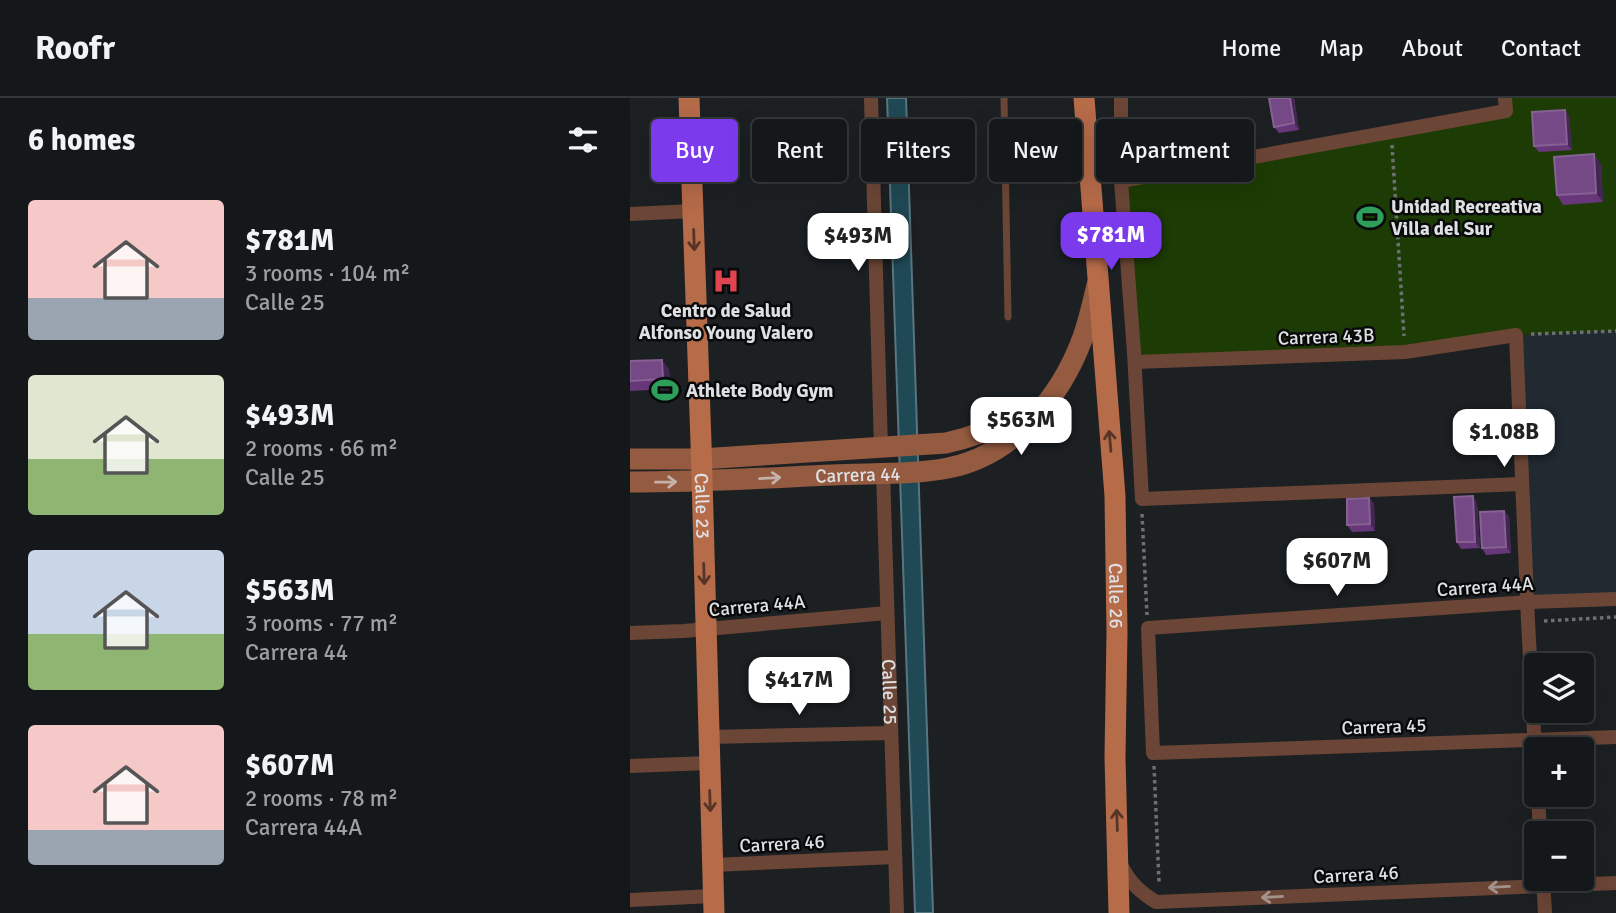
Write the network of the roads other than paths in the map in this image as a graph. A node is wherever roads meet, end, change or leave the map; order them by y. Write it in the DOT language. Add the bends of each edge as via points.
graph roads {
  1 [pos="688,98"];
  2 [pos="871,98"];
  3 [pos="1004,98"];
  4 [pos="1084,98"];
  5 [pos="1121,98"];
  6 [pos="1506,104"];
  7 [pos="1121,119"];
  8 [pos="1254,157"];
  9 [pos="1121,182"];
  10 [pos="693,211"];
  11 [pos="630,214"];
  12 [pos="1099,277"];
  13 [pos="1008,317"];
  14 [pos="1135,362"];
  15 [pos="1056,389"];
  16 [pos="886,447"];
  17 [pos="630,459"];
  18 [pos="701,459"];
  19 [pos="887,472"];
  20 [pos="702,481"];
  21 [pos="630,482"];
  22 [pos="1522,484"];
  23 [pos="1616,599"];
  24 [pos="1529,602"];
  25 [pos="887,613"];
  26 [pos="1148,628"];
  27 [pos="706,629"];
  28 [pos="630,633"];
  29 [pos="891,733"];
  30 [pos="709,737"];
  31 [pos="1535,737"];
  32 [pos="1616,737"];
  33 [pos="1594,738"];
  34 [pos="1524,740"];
  35 [pos="1153,754"];
  36 [pos="709,763"];
  37 [pos="630,766"];
  38 [pos="895,857"];
  39 [pos="1119,860"];
  40 [pos="712,865"];
  41 [pos="1524,883"];
  42 [pos="1594,883"];
  43 [pos="1616,883"];
  44 [pos="1544,891"];
  45 [pos="630,900"];
  46 [pos="713,905"];
  47 [pos="897,913"];
  48 [pos="1119,913"];
  49 [pos="1545,913"];
  1 -- 10 [label="main road, Calle 23"];
  2 -- 16 [label="street"];
  3 -- 13 [label="lane"];
  4 -- 12 [label="main road"];
  5 -- 7 [label="street"];
  6 -- 8 [label="street" via="1391,132"];
  9 -- 14 [label="street"];
  10 -- 11 [label="street"];
  10 -- 18 [label="main road, Calle 23, one-way"];
  12 -- 15 [label="main road, Carrera 44" via="1083,337"];
  39 -- 12 [label="main road, Calle 26, one-way" via="1115,496"];
  14 -- 22 [label="street" via="1142,499"];
  14 -- 22 [label="street, Carrera 43B" via="1405,352 1516,335"];
  15 -- 16 [label="main road, Carrera 44" via="1003,426 975,437"];
  15 -- 19 [label="main road, Carrera 44" via="1039,414 997,449 972,462 947,469"];
  16 -- 18 [label="main road, Carrera 44"];
  17 -- 18 [label="main road, Carrera 44"];
  18 -- 20 [label="main road, Calle 23"];
  20 -- 19 [label="main road, Carrera 44, one-way"];
  19 -- 25 [label="street, Calle 25"];
  21 -- 20 [label="main road, Carrera 44, one-way"];
  20 -- 27 [label="main road, Calle 23, one-way"];
  22 -- 24 [label="street"];
  23 -- 24 [label="street, Carrera 44A"];
  24 -- 26 [label="street, Carrera 44A"];
  24 -- 31 [label="street"];
  25 -- 27 [label="street, Carrera 44A"];
  25 -- 29 [label="street, Calle 25"];
  26 -- 35 [label="street, Calle 26"];
  27 -- 28 [label="street, Carrera 44A"];
  27 -- 30 [label="main road, Calle 23"];
  29 -- 30 [label="street"];
  29 -- 38 [label="street, Calle 25"];
  30 -- 36 [label="main road, Calle 23"];
  32 -- 33 [label="street, Carrera 45"];
  34 -- 35 [label="street, Carrera 45"];
  36 -- 37 [label="street"];
  36 -- 40 [label="main road, Calle 23, one-way"];
  38 -- 40 [label="street, Carrera 46"];
  38 -- 47 [label="street, Calle 25"];
  41 -- 39 [label="street, Carrera 46, one-way" via="1156,902 1128,879"];
  39 -- 48 [label="main road, Calle 26"];
  40 -- 46 [label="main road, Calle 23"];
  42 -- 43 [label="street, Carrera 46"];
  44 -- 49 [label="street"];
  45 -- 46 [label="street"];
}
